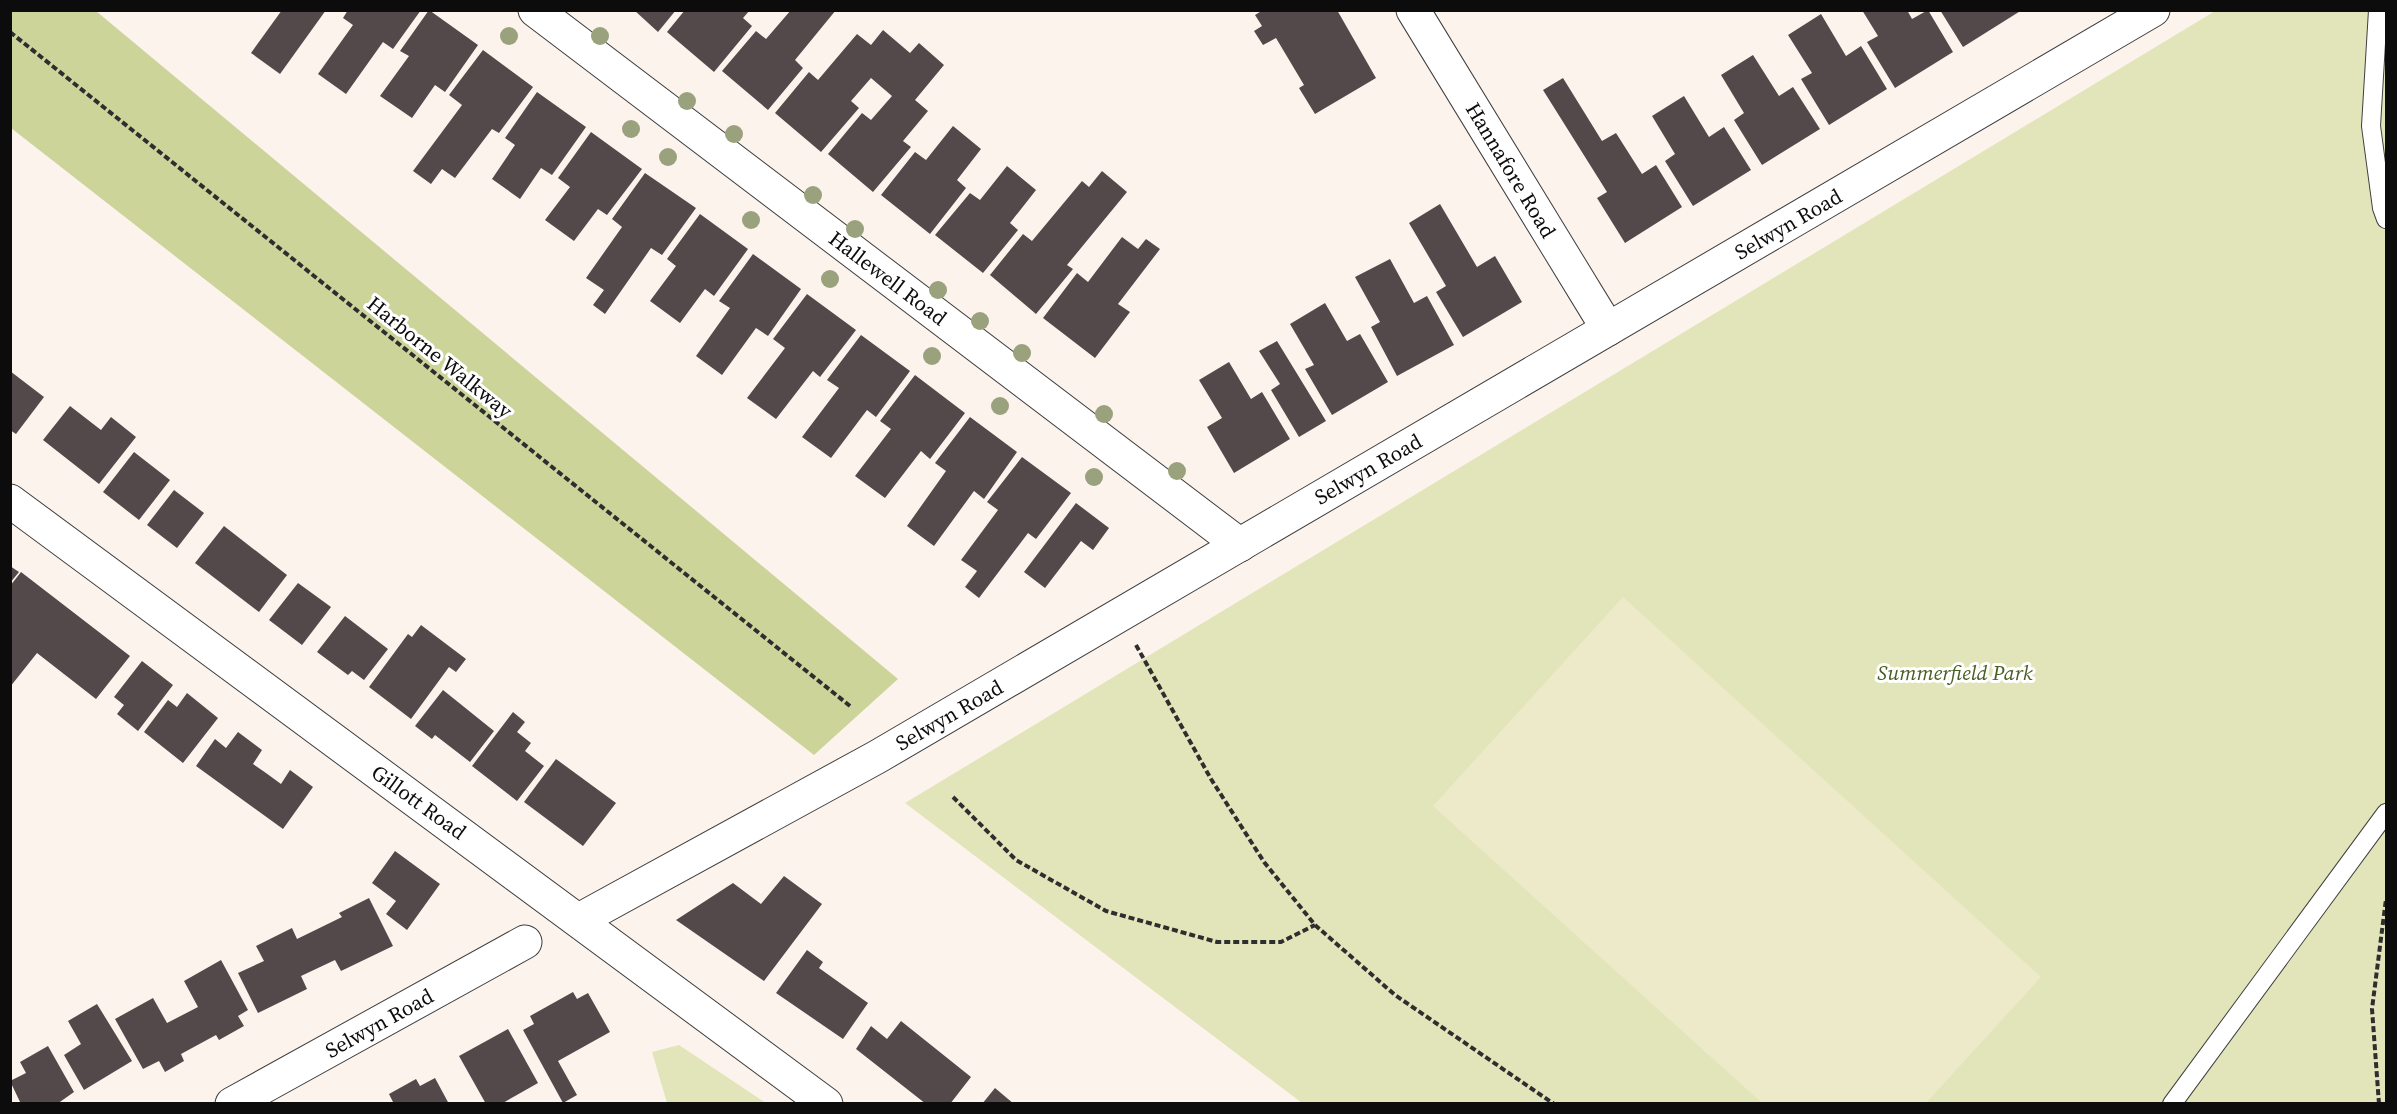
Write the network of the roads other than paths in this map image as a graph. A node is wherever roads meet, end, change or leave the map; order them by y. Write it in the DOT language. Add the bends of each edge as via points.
graph roads {
  1 [pos="535,10"];
  2 [pos="1413,10"];
  3 [pos="2153,10"];
  4 [pos="2378,10"];
  5 [pos="2386,219"];
  6 [pos="1608,328"];
  7 [pos="10,501"];
  8 [pos="1240,545"];
  9 [pos="2386,813"];
  10 [pos="579,920"];
  11 [pos="525,942"];
  12 [pos="232,1104"];
  13 [pos="826,1104"];
  14 [pos="2172,1104"];
  1 -- 8 [label="street, Hallewell Road"];
  2 -- 6 [label="street, Hannafore Road"];
  3 -- 6 [label="street, Selwyn Road"];
  4 -- 5 [label="lane" via="2371,126"];
  6 -- 8 [label="street, Selwyn Road"];
  7 -- 10 [label="street, Gillott Road"];
  8 -- 10 [label="street, Selwyn Road" via="877,758"];
  9 -- 14 [label="lane"];
  10 -- 13 [label="street, Gillott Road"];
  11 -- 12 [label="street, Selwyn Road"];
}
